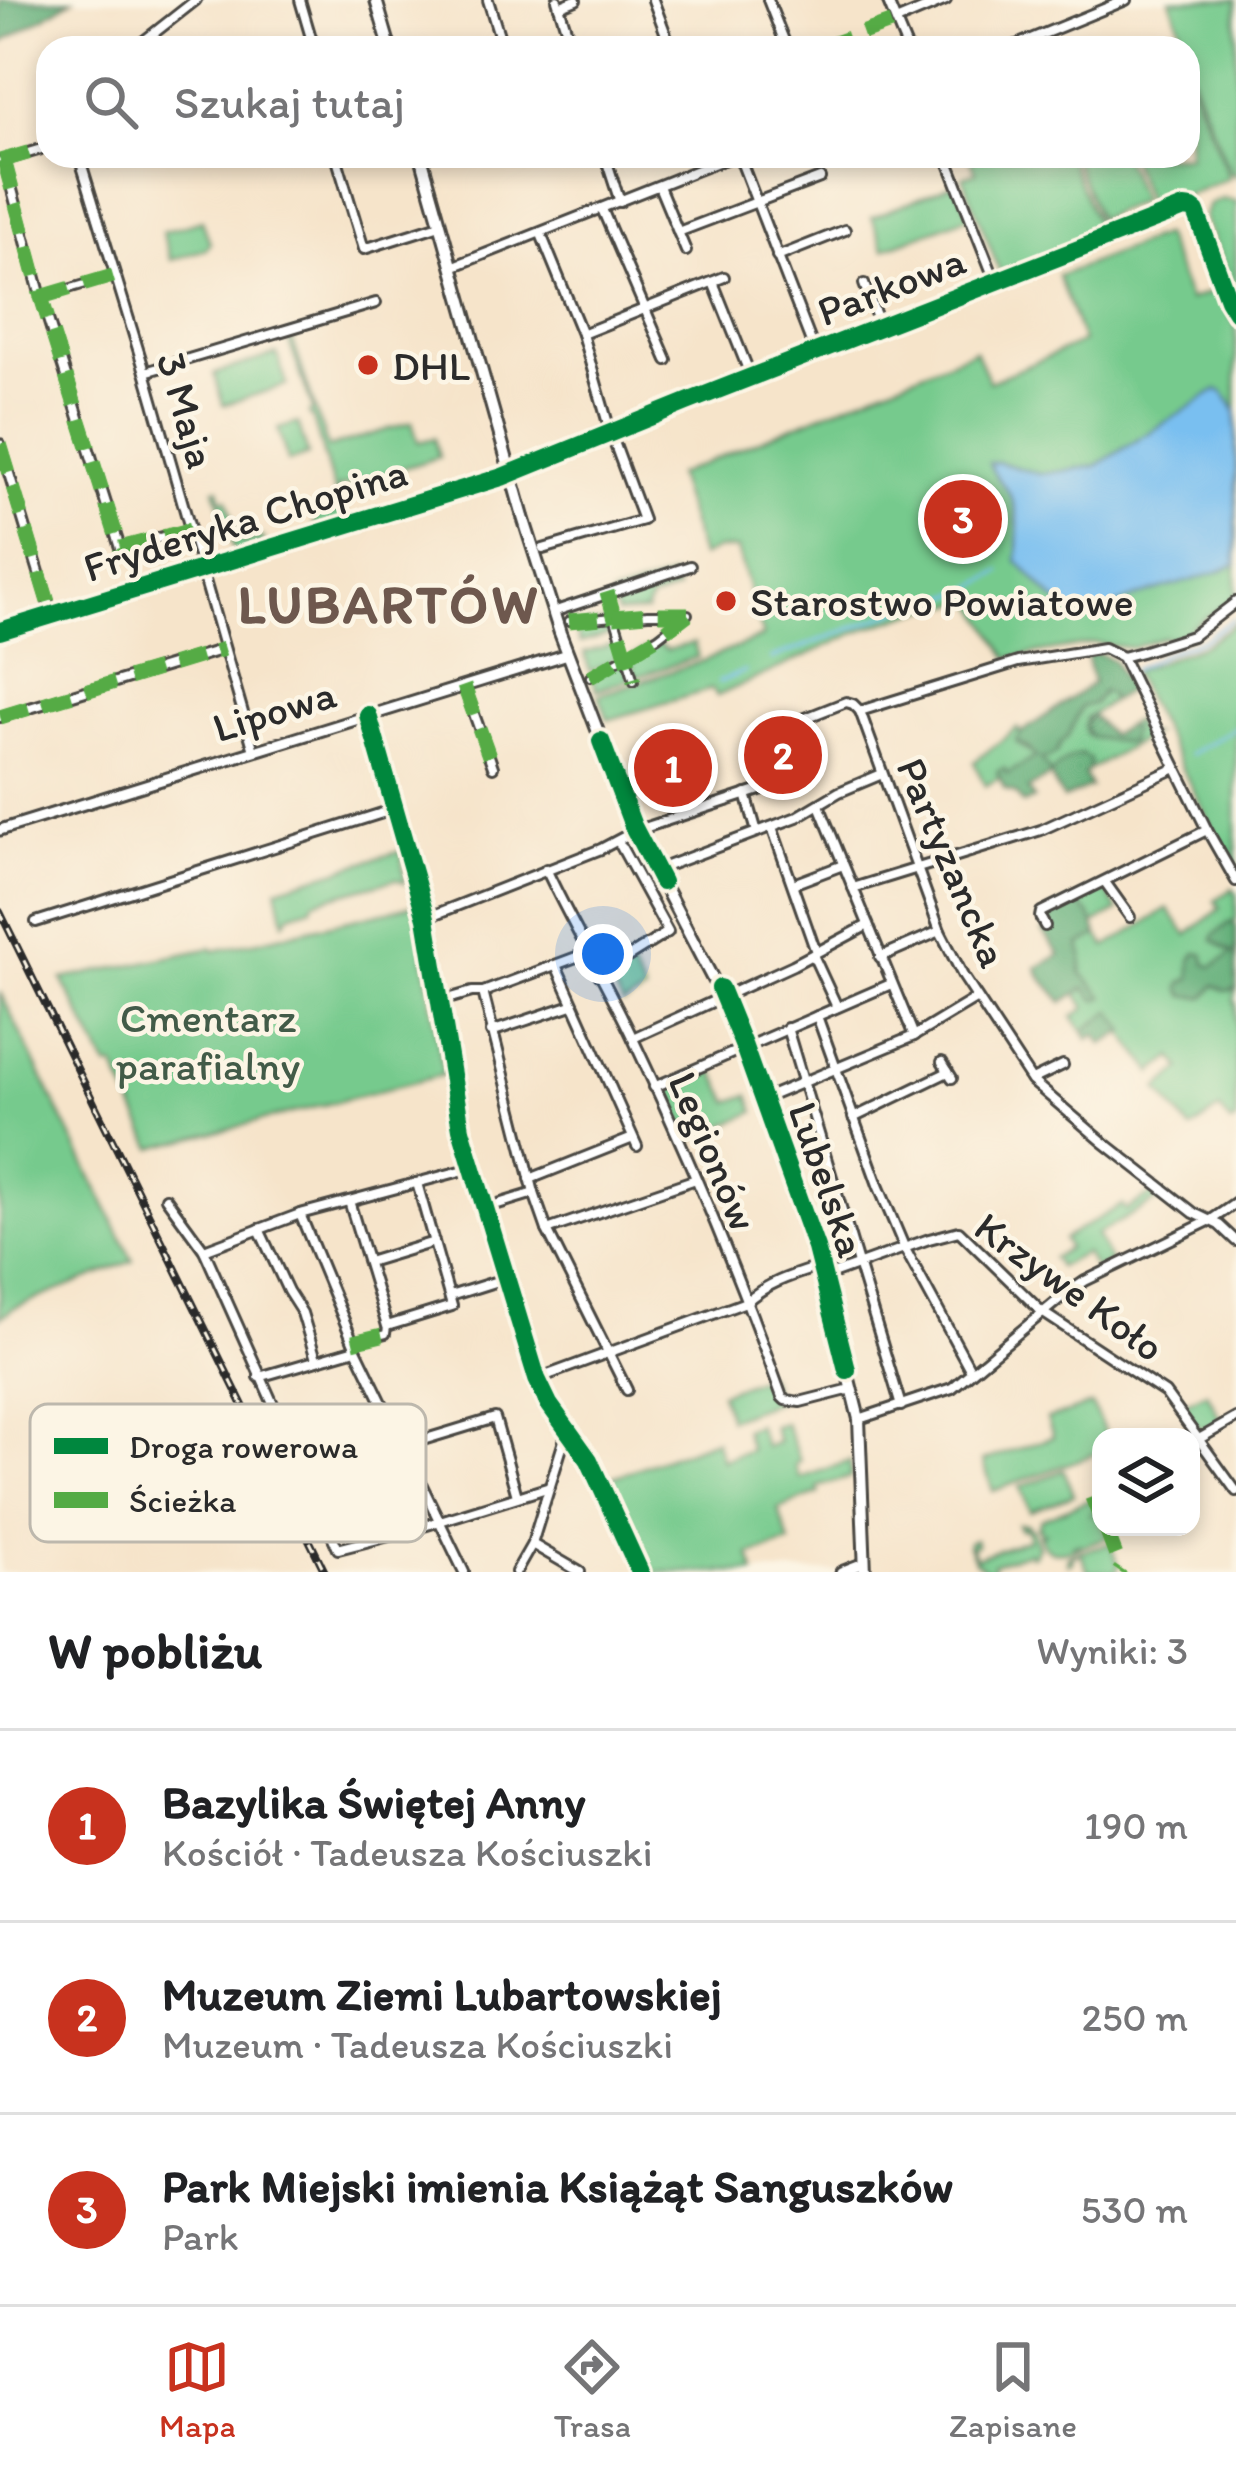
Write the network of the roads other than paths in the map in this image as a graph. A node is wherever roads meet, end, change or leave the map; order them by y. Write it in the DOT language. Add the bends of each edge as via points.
graph roads {
  1 [pos="196,0"];
  2 [pos="300,0"];
  3 [pos="376,0"];
  4 [pos="488,0"];
  5 [pos="576,0"];
  6 [pos="653,0"];
  7 [pos="768,0"];
  8 [pos="887,0"];
  9 [pos="946,0"];
  10 [pos="1126,0"];
  11 [pos="1114,2"];
  12 [pos="558,3"];
  13 [pos="896,21"];
  14 [pos="150,36"];
  15 [pos="310,36"];
  16 [pos="386,36"];
  17 [pos="499,36"];
  18 [pos="568,36"];
  19 [pos="666,36"];
  20 [pos="782,36"];
  21 [pos="902,36"];
  22 [pos="1036,36"];
  23 [pos="36,151"];
  24 [pos="2,161"];
  25 [pos="83,168"];
  26 [pos="340,168"];
  27 [pos="424,168"];
  28 [pos="609,168"];
  29 [pos="705,168"];
  30 [pos="741,168"];
  31 [pos="951,168"];
  32 [pos="820,178"];
  33 [pos="658,186"];
  34 [pos="620,202"];
  35 [pos="757,202"];
  36 [pos="602,209"];
  37 [pos="440,224"];
  38 [pos="845,230"];
  39 [pos="678,232"];
  40 [pos="541,234"];
  41 [pos="686,251"];
  42 [pos="777,256"];
  43 [pos="452,267"];
  44 [pos="116,275"];
  45 [pos="724,277"];
  46 [pos="996,283"];
  47 [pos="708,284"];
  48 [pos="864,284"];
  49 [pos="41,297"];
  50 [pos="376,303"];
  51 [pos="646,308"];
  52 [pos="1236,312"];
  53 [pos="880,326"];
  54 [pos="582,334"];
  55 [pos="815,352"];
  56 [pos="667,360"];
  57 [pos="145,372"];
  58 [pos="751,377"];
  59 [pos="611,434"];
  60 [pos="0,444"];
  61 [pos="512,474"];
  62 [pos="190,530"];
  63 [pos="543,549"];
  64 [pos="689,566"];
  65 [pos="201,572"];
  66 [pos="607,592"];
  67 [pos="1236,602"];
  68 [pos="553,612"];
  69 [pos="52,615"];
  70 [pos="614,617"];
  71 [pos="569,622"];
  72 [pos="0,631"];
  73 [pos="224,650"];
  74 [pos="568,654"];
  75 [pos="626,656"];
  76 [pos="1122,657"];
  77 [pos="590,676"];
  78 [pos="634,681"];
  79 [pos="464,686"];
  80 [pos="860,711"];
  81 [pos="368,715"];
  82 [pos="0,717"];
  83 [pos="254,751"];
  84 [pos="493,767"];
  85 [pos="1176,768"];
  86 [pos="882,775"];
  87 [pos="746,794"];
  88 [pos="819,805"];
  89 [pos="395,808"];
  90 [pos="772,826"];
  91 [pos="0,830"];
  92 [pos="1207,830"];
  93 [pos="635,831"];
  94 [pos="758,832"];
  95 [pos="618,841"];
  96 [pos="843,865"];
  97 [pos="915,868"];
  98 [pos="546,869"];
  99 [pos="656,870"];
  100 [pos="1236,881"];
  101 [pos="1105,882"];
  102 [pos="793,884"];
  103 [pos="853,888"];
  104 [pos="427,917"];
  105 [pos="1130,917"];
  106 [pos="36,922"];
  107 [pos="868,926"];
  108 [pos="1046,926"];
  109 [pos="940,931"];
  110 [pos="587,953"];
  111 [pos="814,953"];
  112 [pos="880,957"];
  113 [pos="556,965"];
  114 [pos="599,975"];
  115 [pos="891,983"];
  116 [pos="483,992"];
  117 [pos="724,996"];
  118 [pos="977,998"];
  119 [pos="441,1001"];
  120 [pos="572,1005"];
  121 [pos="837,1007"];
  122 [pos="817,1016"];
  123 [pos="787,1028"];
  124 [pos="491,1032"];
  125 [pos="914,1036"];
  126 [pos="633,1038"];
  127 [pos="744,1047"];
  128 [pos="1063,1064"];
  129 [pos="836,1070"];
  130 [pos="947,1071"];
  131 [pos="1032,1080"];
  132 [pos="804,1082"];
  133 [pos="654,1088"];
  134 [pos="763,1099"];
  135 [pos="853,1118"];
  136 [pos="472,1168"];
  137 [pos="530,1179"];
  138 [pos="696,1179"];
  139 [pos="417,1183"];
  140 [pos="534,1192"];
  141 [pos="166,1198"];
  142 [pos="349,1202"];
  143 [pos="1236,1203"];
  144 [pos="485,1208"];
  145 [pos="301,1214"];
  146 [pos="1211,1220"];
  147 [pos="260,1228"];
  148 [pos="547,1230"];
  149 [pos="1236,1241"];
  150 [pos="434,1242"];
  151 [pos="905,1249"];
  152 [pos="204,1250"];
  153 [pos="368,1262"];
  154 [pos="860,1266"];
  155 [pos="823,1272"];
  156 [pos="507,1278"];
  157 [pos="450,1296"];
  158 [pos="746,1302"];
  159 [pos="1042,1312"];
  160 [pos="388,1326"];
  161 [pos="355,1346"];
  162 [pos="608,1354"];
  163 [pos="316,1359"];
  164 [pos="971,1371"];
  165 [pos="259,1377"];
  166 [pos="537,1379"];
  167 [pos="852,1388"];
  168 [pos="627,1390"];
  169 [pos="271,1404"];
  170 [pos="383,1404"];
  171 [pos="901,1406"];
  172 [pos="1236,1418"];
  173 [pos="859,1419"];
  174 [pos="1190,1428"];
  175 [pos="568,1430"];
  176 [pos="1200,1438"];
  177 [pos="426,1439"];
  178 [pos="1200,1442"];
  179 [pos="550,1487"];
  180 [pos="1236,1491"];
  181 [pos="426,1492"];
  182 [pos="517,1496"];
  183 [pos="440,1520"];
  184 [pos="426,1524"];
  185 [pos="335,1542"];
  186 [pos="363,1542"];
  187 [pos="532,1544"];
  188 [pos="865,1568"];
  189 [pos="464,1572"];
  190 [pos="517,1572"];
  191 [pos="580,1572"];
  192 [pos="640,1572"];
  193 [pos="841,1572"];
  1 -- 14 [label="street"];
  2 -- 15 [label="street"];
  3 -- 16 [label="main road"];
  4 -- 17 [label="street"];
  5 -- 12 [label="street"];
  6 -- 19 [label="street"];
  7 -- 20 [label="street"];
  8 -- 13 [label="street"];
  9 -- 13 [label="street"];
  10 -- 11 [label="street"];
  11 -- 22 [label="street"];
  12 -- 18 [label="street"];
  13 -- 21 [label="street"];
  23 -- 24 [label="street"];
  24 -- 49 [label="street"];
  25 -- 44 [label="street, 3 Maja"];
  26 -- 37 [label="street" via="364,249"];
  27 -- 37 [label="main road, Lubelska"];
  28 -- 34 [label="street"];
  29 -- 33 [label="street"];
  30 -- 35 [label="street"];
  31 -- 46 [label="street"];
  32 -- 35 [label="street"];
  33 -- 34 [label="street"];
  33 -- 39 [label="street"];
  34 -- 36 [label="street"];
  35 -- 39 [label="street"];
  35 -- 42 [label="street"];
  36 -- 40 [label="street"];
  36 -- 51 [label="street"];
  37 -- 43 [label="main road, Lubelska"];
  38 -- 42 [label="street"];
  39 -- 41 [label="street"];
  40 -- 43 [label="street"];
  40 -- 54 [label="street"];
  42 -- 55 [label="street"];
  43 -- 61 [label="main road, Lubelska"];
  44 -- 49 [label="street"];
  44 -- 57 [label="street, 3 Maja"];
  45 -- 47 [label="street"];
  46 -- 52 [label="street, Parkowa" via="1187,208 1196,212"];
  46 -- 53 [label="street, Parkowa"];
  47 -- 51 [label="street"];
  47 -- 58 [label="street"];
  48 -- 53 [label="street"];
  49 -- 62 [label="street" via="120,548"];
  50 -- 57 [label="street"];
  51 -- 54 [label="street"];
  51 -- 56 [label="street"];
  53 -- 55 [label="street, Parkowa"];
  54 -- 59 [label="street"];
  55 -- 58 [label="street, Parkowa"];
  57 -- 62 [label="street, 3 Maja"];
  58 -- 59 [label="street, Parkowa"];
  59 -- 61 [label="street, Parkowa"];
  59 -- 63 [label="street" via="643,520"];
  60 -- 69 [label="street"];
  61 -- 65 [label="street, Fryderyka Chopina"];
  61 -- 68 [label="main road, Lubelska"];
  62 -- 65 [label="street, 3 Maja"];
  64 -- 66 [label="street"];
  65 -- 69 [label="street, Fryderyka Chopina"];
  65 -- 73 [label="street, 3 Maja"];
  66 -- 68 [label="street"];
  66 -- 70 [label="street"];
  67 -- 76 [label="street" via="1192,635"];
  68 -- 74 [label="main road, Lubelska"];
  69 -- 72 [label="street, Fryderyka Chopina"];
  70 -- 71 [label="street"];
  70 -- 75 [label="street"];
  70 -- 75 [label="street" via="688,614"];
  73 -- 82 [label="street"];
  73 -- 83 [label="street, 3 Maja"];
  74 -- 79 [label="street, Lipowa"];
  74 -- 93 [label="main road, Lubelska"];
  75 -- 77 [label="street"];
  75 -- 78 [label="street"];
  76 -- 80 [label="street" via="1104,648 1018,662"];
  76 -- 85 [label="street"];
  79 -- 81 [label="street, Lipowa"];
  79 -- 84 [label="street"];
  80 -- 86 [label="street, Partyzancka"];
  80 -- 87 [label="street" via="846,702 760,736 774,780"];
  81 -- 83 [label="street, Lipowa"];
  81 -- 89 [label="street"];
  83 -- 91 [label="street, Lipowa"];
  85 -- 92 [label="street"];
  85 -- 97 [label="street" via="1041,830"];
  86 -- 88 [label="street"];
  86 -- 97 [label="street, Partyzancka"];
  87 -- 93 [label="street"];
  87 -- 94 [label="street"];
  88 -- 90 [label="street"];
  88 -- 96 [label="street"];
  89 -- 104 [label="street"];
  89 -- 106 [label="street"];
  90 -- 94 [label="street"];
  90 -- 102 [label="street"];
  92 -- 100 [label="street"];
  92 -- 101 [label="street"];
  93 -- 95 [label="street"];
  93 -- 99 [label="main road, Lubelska"];
  94 -- 99 [label="street"];
  95 -- 98 [label="street"];
  95 -- 114 [label="street" via="668,932"];
  96 -- 102 [label="street"];
  96 -- 103 [label="street"];
  97 -- 103 [label="street"];
  97 -- 109 [label="street, Partyzancka"];
  98 -- 104 [label="street"];
  98 -- 110 [label="street, Legionów"];
  99 -- 117 [label="main road, Lubelska"];
  101 -- 105 [label="street"];
  101 -- 108 [label="street" via="1041,912"];
  102 -- 111 [label="street"];
  103 -- 107 [label="street"];
  104 -- 119 [label="street"];
  107 -- 111 [label="street"];
  107 -- 112 [label="street"];
  109 -- 112 [label="street"];
  109 -- 118 [label="street, Partyzancka"];
  110 -- 113 [label="street"];
  110 -- 114 [label="street, Legionów"];
  111 -- 117 [label="street"];
  111 -- 121 [label="street"];
  112 -- 115 [label="street"];
  113 -- 116 [label="street"];
  113 -- 120 [label="street"];
  114 -- 126 [label="street, Legionów"];
  115 -- 121 [label="street"];
  115 -- 125 [label="street"];
  116 -- 119 [label="street"];
  116 -- 124 [label="street"];
  117 -- 126 [label="street"];
  117 -- 127 [label="main road, Lubelska"];
  118 -- 125 [label="street"];
  118 -- 131 [label="street, Partyzancka"];
  119 -- 136 [label="street"];
  120 -- 124 [label="street"];
  120 -- 137 [label="street" via="635,1142"];
  121 -- 122 [label="street"];
  122 -- 123 [label="street"];
  122 -- 129 [label="street"];
  123 -- 127 [label="street"];
  123 -- 132 [label="street"];
  124 -- 137 [label="street"];
  125 -- 129 [label="street"];
  126 -- 133 [label="street, Legionów"];
  127 -- 133 [label="street"];
  127 -- 134 [label="main road, Lubelska"];
  128 -- 131 [label="street"];
  129 -- 132 [label="street"];
  129 -- 135 [label="street"];
  130 -- 135 [label="street"];
  131 -- 146 [label="street, Partyzancka"];
  132 -- 134 [label="street"];
  132 -- 154 [label="street"];
  133 -- 138 [label="street, Legionów"];
  134 -- 155 [label="main road, Lubelska"];
  135 -- 151 [label="street"];
  136 -- 139 [label="street"];
  136 -- 144 [label="street"];
  137 -- 140 [label="street"];
  138 -- 148 [label="street"];
  138 -- 158 [label="street, Legionów"];
  139 -- 142 [label="street"];
  139 -- 150 [label="street"];
  140 -- 144 [label="street"];
  140 -- 148 [label="street"];
  141 -- 152 [label="street"];
  142 -- 145 [label="street"];
  142 -- 153 [label="street"];
  143 -- 146 [label="street"];
  144 -- 156 [label="street"];
  145 -- 147 [label="street"];
  145 -- 161 [label="street"];
  146 -- 149 [label="street, Partyzancka"];
  146 -- 159 [label="street"];
  147 -- 152 [label="street"];
  147 -- 163 [label="street"];
  148 -- 162 [label="street"];
  150 -- 153 [label="street"];
  150 -- 157 [label="street"];
  151 -- 154 [label="street, Krzywe Koło"];
  151 -- 159 [label="street, Krzywe Koło" via="959,1231"];
  151 -- 164 [label="street"];
  152 -- 165 [label="street"];
  153 -- 160 [label="street"];
  154 -- 155 [label="street, Krzywe Koło"];
  154 -- 171 [label="street"];
  155 -- 158 [label="street, Krzywe Koło" via="766,1285"];
  155 -- 167 [label="main road, Lubelska"];
  156 -- 157 [label="street"];
  156 -- 166 [label="street"];
  157 -- 160 [label="street" via="450,1308"];
  158 -- 162 [label="street, Krzywe Koło"];
  158 -- 167 [label="street, Legionów" via="785,1400"];
  159 -- 164 [label="street"];
  159 -- 174 [label="street, Krzywe Koło" via="1165,1393"];
  160 -- 161 [label="street"];
  161 -- 163 [label="street"];
  161 -- 170 [label="street"];
  162 -- 166 [label="street, Krzywe Koło"];
  162 -- 168 [label="street"];
  163 -- 165 [label="street"];
  164 -- 171 [label="street" via="952,1388"];
  165 -- 169 [label="street"];
  166 -- 175 [label="street"];
  167 -- 173 [label="main road, Lubelska"];
  171 -- 173 [label="street"];
  172 -- 176 [label="street"];
  173 -- 188 [label="main road, Lubelska"];
  175 -- 179 [label="street"];
  175 -- 192 [label="street"];
  177 -- 182 [label="street" via="495,1418"];
  178 -- 180 [label="street, Krzywe Koło"];
  179 -- 182 [label="street"];
  179 -- 187 [label="street"];
  181 -- 183 [label="street"];
  182 -- 183 [label="street"];
  183 -- 184 [label="street"];
  183 -- 189 [label="street"];
  185 -- 186 [label="street" via="338,1549"];
  187 -- 190 [label="street"];
  187 -- 191 [label="street"];
  188 -- 193 [label="street"];
}
